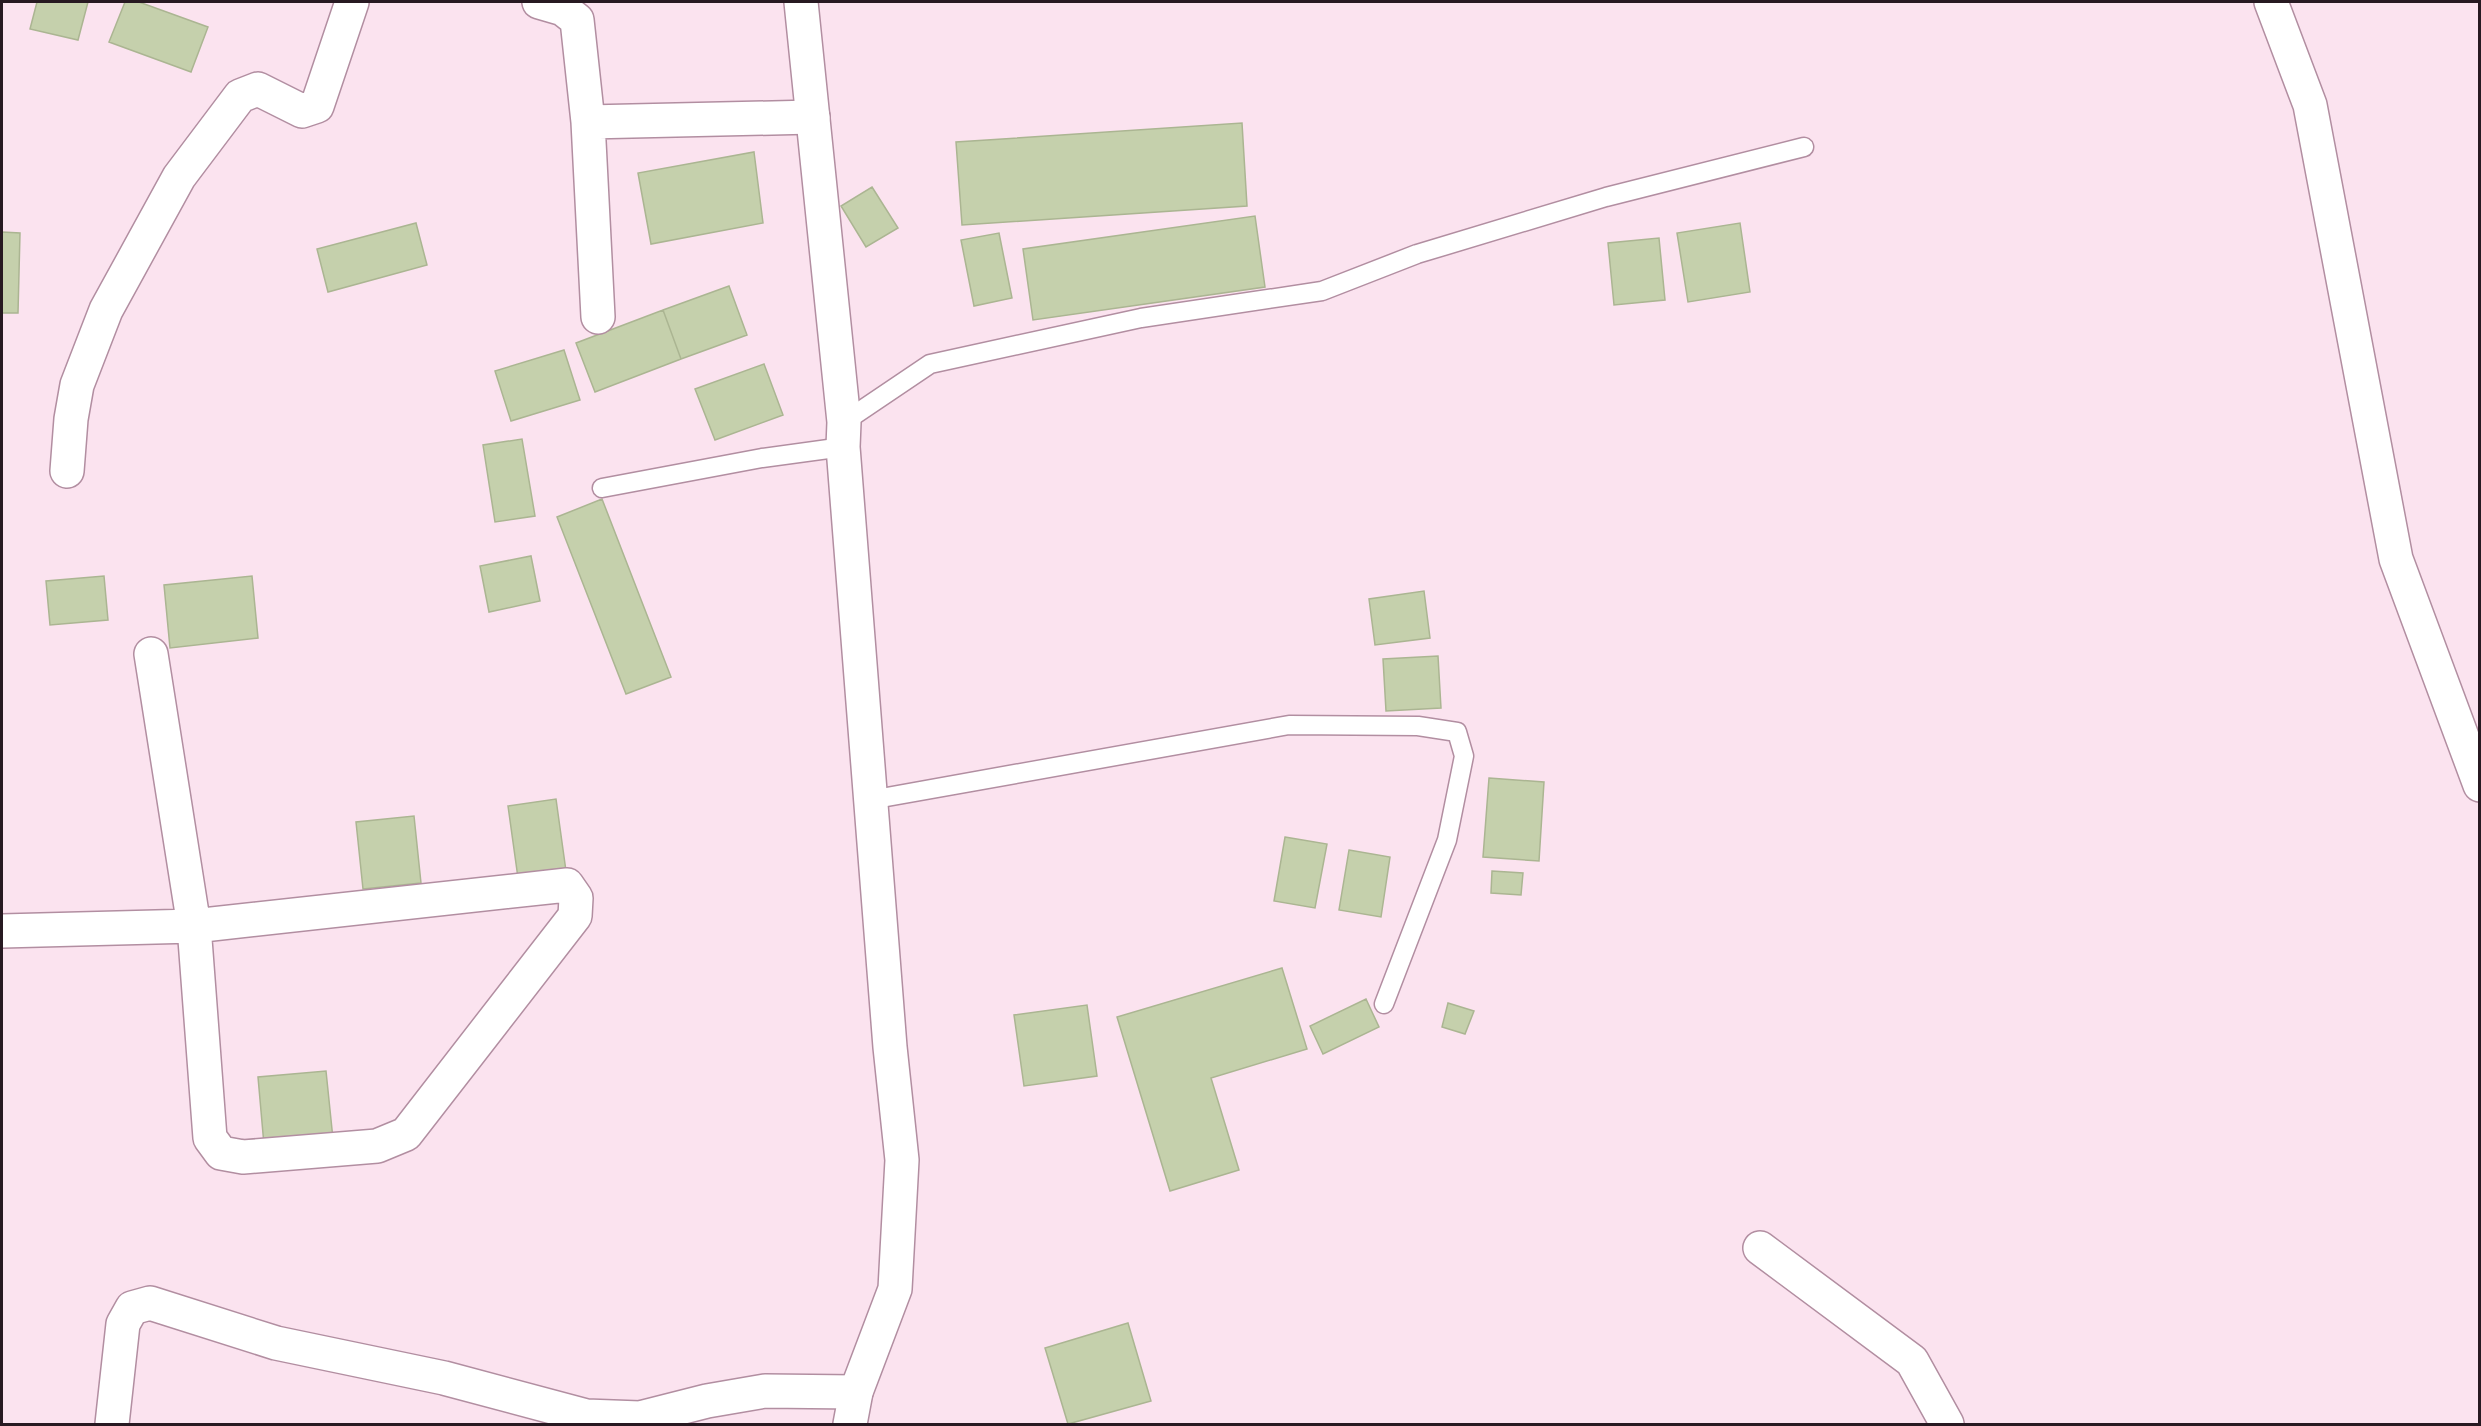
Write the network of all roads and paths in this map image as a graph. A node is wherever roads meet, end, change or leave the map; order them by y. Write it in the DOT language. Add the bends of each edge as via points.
graph roads {
  1 [pos="352,2"];
  2 [pos="538,2"];
  3 [pos="801,2"];
  4 [pos="2271,2"];
  5 [pos="813,117"];
  6 [pos="588,122"];
  7 [pos="1804,147"];
  8 [pos="598,317"];
  9 [pos="844,434"];
  10 [pos="67,471"];
  11 [pos="602,488"];
  12 [pos="151,654"];
  13 [pos="2480,785"];
  14 [pos="870,800"];
  15 [pos="194,926"];
  16 [pos="2,931"];
  17 [pos="1384,1004"];
  18 [pos="1760,1248"];
  19 [pos="853,1415"];
  20 [pos="112,1425"];
  21 [pos="1947,1425"];
  1 -- 10 [label="street" via="317,106 302,111 258,89 240,96 179,177 106,310 77,384"];
  2 -- 6 [label="street" via="563,9 577,20"];
  3 -- 5 [label="street"];
  4 -- 13 [label="street" via="2310,105 2396,559"];
  5 -- 6 [label="street"];
  5 -- 9 [label="street"];
  6 -- 8 [label="street"];
  7 -- 9 [label="lane" via="1584,204 1417,254 1322,291 1141,318 930,364"];
  9 -- 11 [label="lane" via="762,458"];
  9 -- 14 [label="street"];
  12 -- 15 [label="street"];
  14 -- 17 [label="lane" via="1289,725 1418,726 1457,732 1464,756 1447,840"];
  14 -- 19 [label="street" via="902,1160 895,1289"];
  15 -- 15 [label="street" via="567,885 576,898 575,916 406,1134 377,1146 243,1157 221,1153 210,1138"];
  15 -- 16 [label="street"];
  18 -- 21 [label="street" via="1912,1361"];
  19 -- 20 [label="street" via="765,1391 640,1418 586,1416 444,1378 276,1343 150,1303 132,1308 123,1324"];
}
